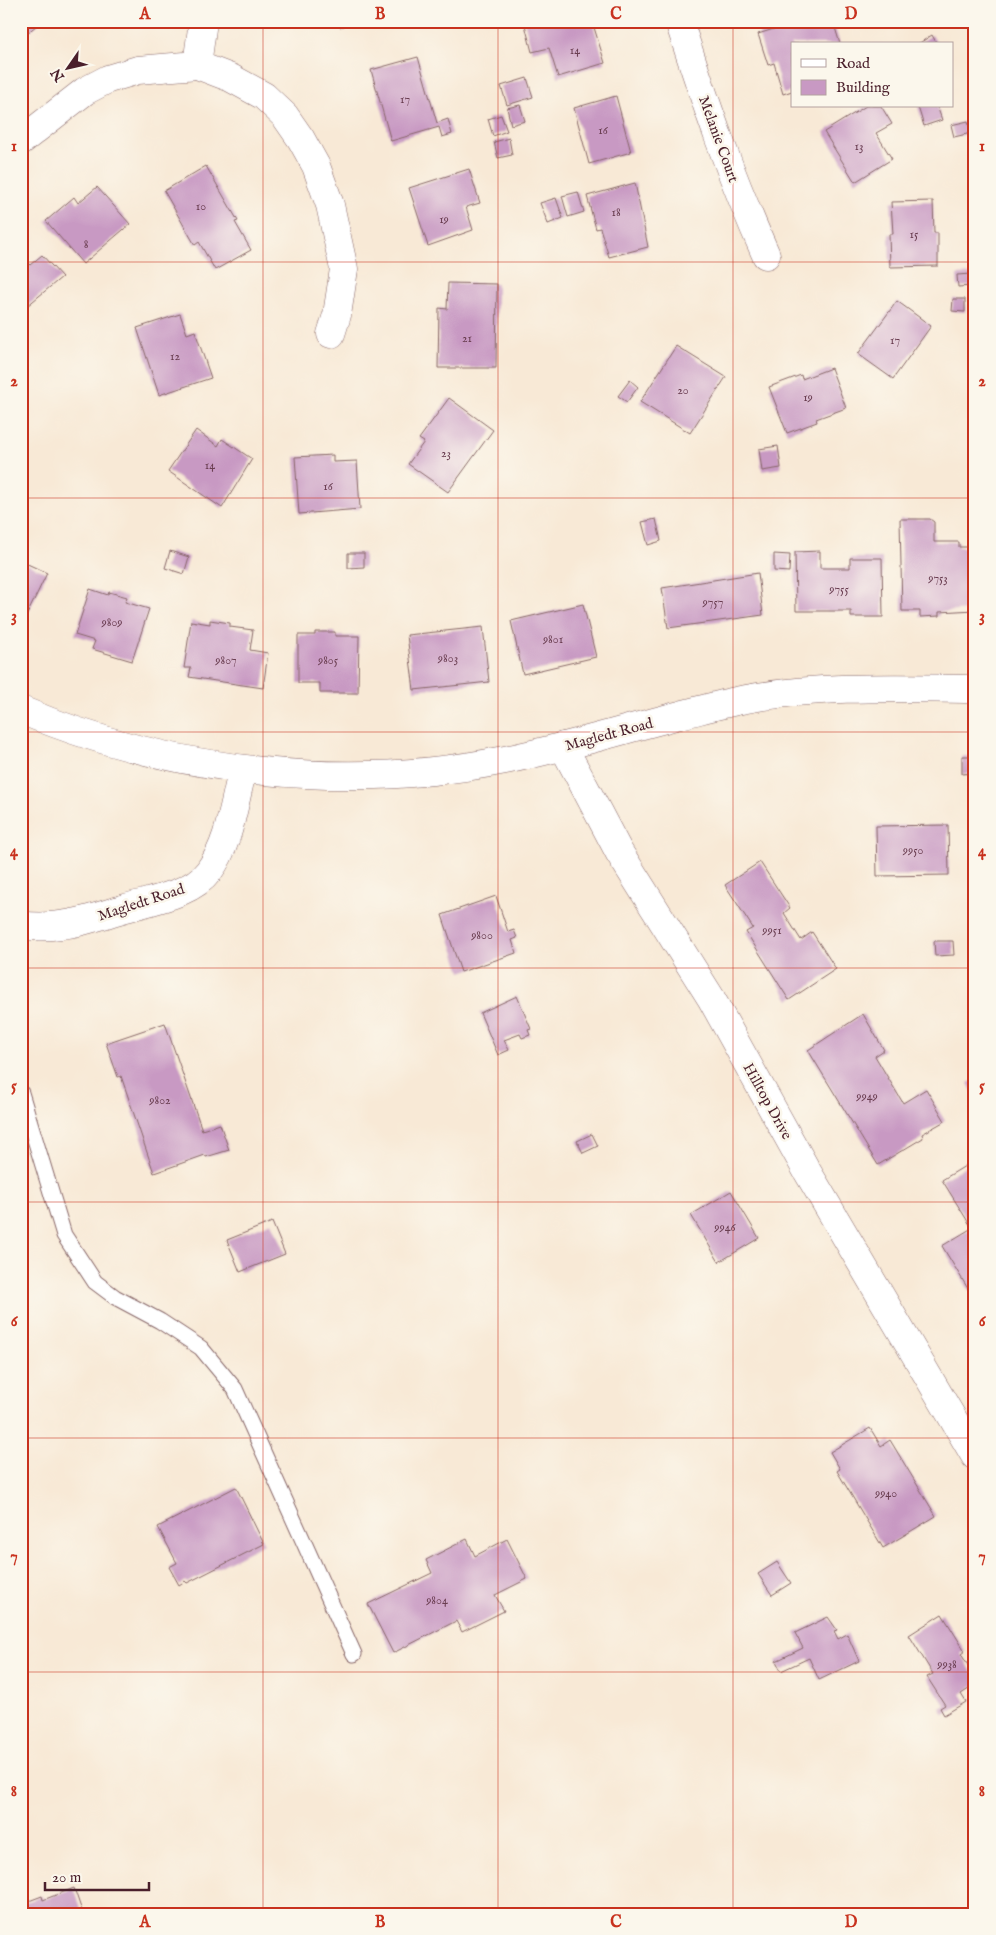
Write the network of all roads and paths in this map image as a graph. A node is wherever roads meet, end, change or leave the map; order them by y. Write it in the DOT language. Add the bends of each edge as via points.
graph roads {
  1 [pos="203,21"];
  2 [pos="679,21"];
  3 [pos="197,65"];
  4 [pos="21,140"];
  5 [pos="766,254"];
  6 [pos="331,334"];
  7 [pos="975,689"];
  8 [pos="21,710"];
  9 [pos="563,746"];
  10 [pos="243,769"];
  11 [pos="21,925"];
  12 [pos="21,1093"];
  13 [pos="975,1456"];
  14 [pos="354,1654"];
  1 -- 3 [label="street"];
  2 -- 5 [label="street, Melanie Court" via="713,125"];
  3 -- 4 [label="street" via="138,70 108,79 85,91"];
  3 -- 6 [label="street" via="264,96 285,116 316,166 330,205 344,270"];
  7 -- 9 [label="street, Magledt Road" via="827,689 783,694 740,700"];
  8 -- 10 [label="street, Magledt Road" via="136,748"];
  9 -- 10 [label="street, Magledt Road" via="480,765 414,773 354,775"];
  9 -- 13 [label="street, Hilltop Drive" via="619,852 711,998 807,1171"];
  10 -- 11 [label="street, Magledt Road" via="219,855 208,872 193,884 178,892 78,922"];
  12 -- 14 [label="lane" via="64,1236 95,1282 201,1348 235,1389"];
}
